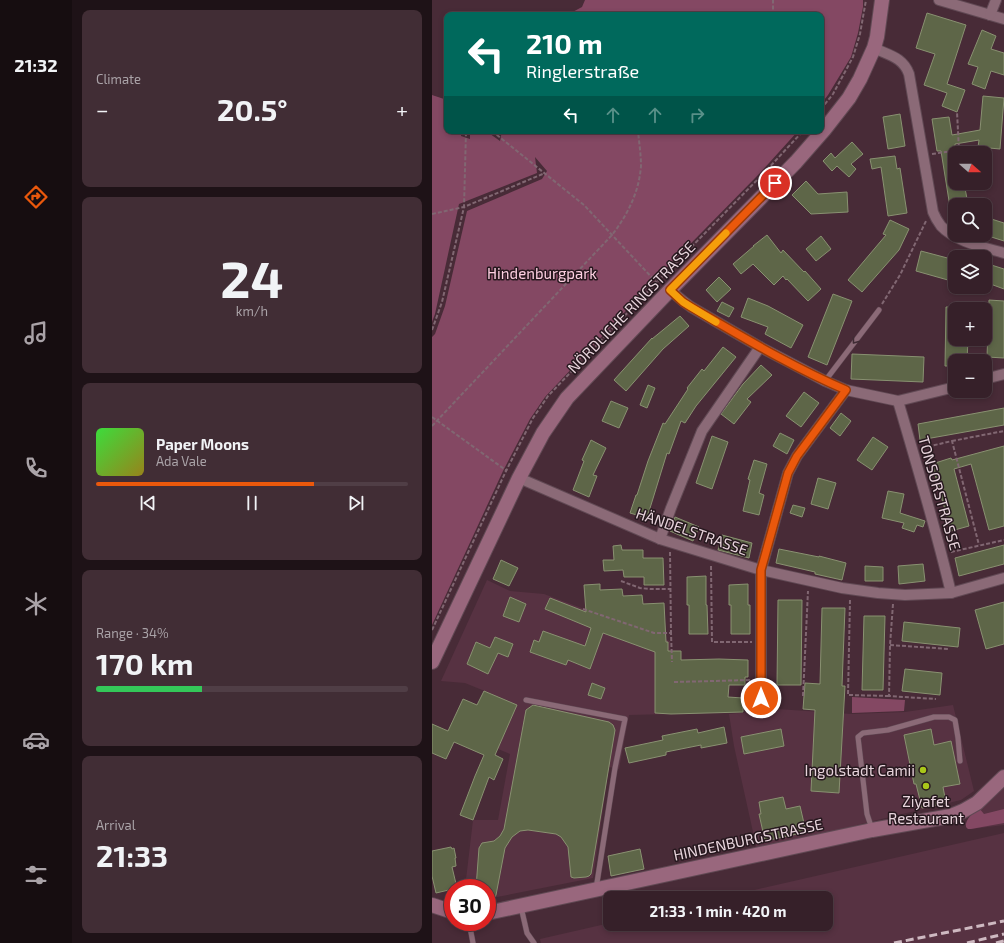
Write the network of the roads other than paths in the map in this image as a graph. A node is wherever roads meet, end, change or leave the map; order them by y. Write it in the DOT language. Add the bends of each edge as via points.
graph roads {
  1 [pos="882,0"];
  2 [pos="939,0"];
  3 [pos="996,0"];
  4 [pos="990,15"];
  5 [pos="1004,19"];
  6 [pos="874,48"];
  7 [pos="824,130"];
  8 [pos="820,134"];
  9 [pos="1004,253"];
  10 [pos="670,290"];
  11 [pos="879,310"];
  12 [pos="760,347"];
  13 [pos="1004,374"];
  14 [pos="992,377"];
  15 [pos="825,382"];
  16 [pos="948,389"];
  17 [pos="846,390"];
  18 [pos="898,401"];
  19 [pos="519,478"];
  20 [pos="660,539"];
  21 [pos="761,570"];
  22 [pos="1004,578"];
  23 [pos="951,593"];
  24 [pos="432,662"];
  25 [pos="761,698"];
  26 [pos="526,700"];
  27 [pos="960,761"];
  28 [pos="1004,777"];
  29 [pos="872,830"];
  30 [pos="595,890"];
  31 [pos="521,905"];
  32 [pos="432,906"];
  33 [pos="444,909"];
  34 [pos="496,911"];
  35 [pos="432,915"];
  36 [pos="444,918"];
  37 [pos="470,931"];
  38 [pos="473,943"];
  39 [pos="534,943"];
  1 -- 6 [label="main road, NÖRDLICHE RINGSTRASSE"];
  2 -- 4 [label="street"];
  3 -- 4 [label="street"];
  4 -- 5 [label="street"];
  6 -- 7 [label="main road, NÖRDLICHE RINGSTRASSE" via="860,80"];
  6 -- 9 [label="street" via="900,60 906,66 933,212 940,224 950,233 973,244"];
  8 -- 10 [label="main road, NÖRDLICHE RINGSTRASSE"];
  10 -- 12 [label="street" via="683,302"];
  10 -- 19 [label="main road, NÖRDLICHE RINGSTRASSE" via="567,398 542,433"];
  11 -- 15 [label="lane, one-way"];
  12 -- 15 [label="street"];
  12 -- 20 [label="street" via="702,431"];
  13 -- 14 [label="street"];
  15 -- 17 [label="street"];
  16 -- 18 [label="street"];
  17 -- 18 [label="street"];
  17 -- 21 [label="street" via="797,456 788,473"];
  18 -- 23 [label="street, TONSORSTRASSE"];
  19 -- 20 [label="street, HÄNDELSTRASSE"];
  19 -- 24 [label="main road, NÖRDLICHE RINGSTRASSE"];
  20 -- 21 [label="street, HÄNDELSTRASSE"];
  21 -- 23 [label="street, HÄNDELSTRASSE" via="842,588 878,593"];
  21 -- 25 [label="street"];
  22 -- 23 [label="street, HÄNDELSTRASSE"];
  26 -- 30 [label="lane" via="625,719"];
  27 -- 29 [label="lane" via="955,720 949,717 934,717 888,730 860,734 858,738 867,814"];
  28 -- 29 [label="main road, HINDENBURGSTRASSE" via="964,811 951,816"];
  29 -- 30 [label="main road, HINDENBURGSTRASSE"];
  30 -- 31 [label="main road, HINDENBURGSTRASSE"];
  31 -- 34 [label="main road, HINDENBURGSTRASSE"];
  31 -- 39 [label="lane" via="528,934"];
  32 -- 33 [label="main road"];
  35 -- 36 [label="main road"];
  37 -- 38 [label="lane"];
}
